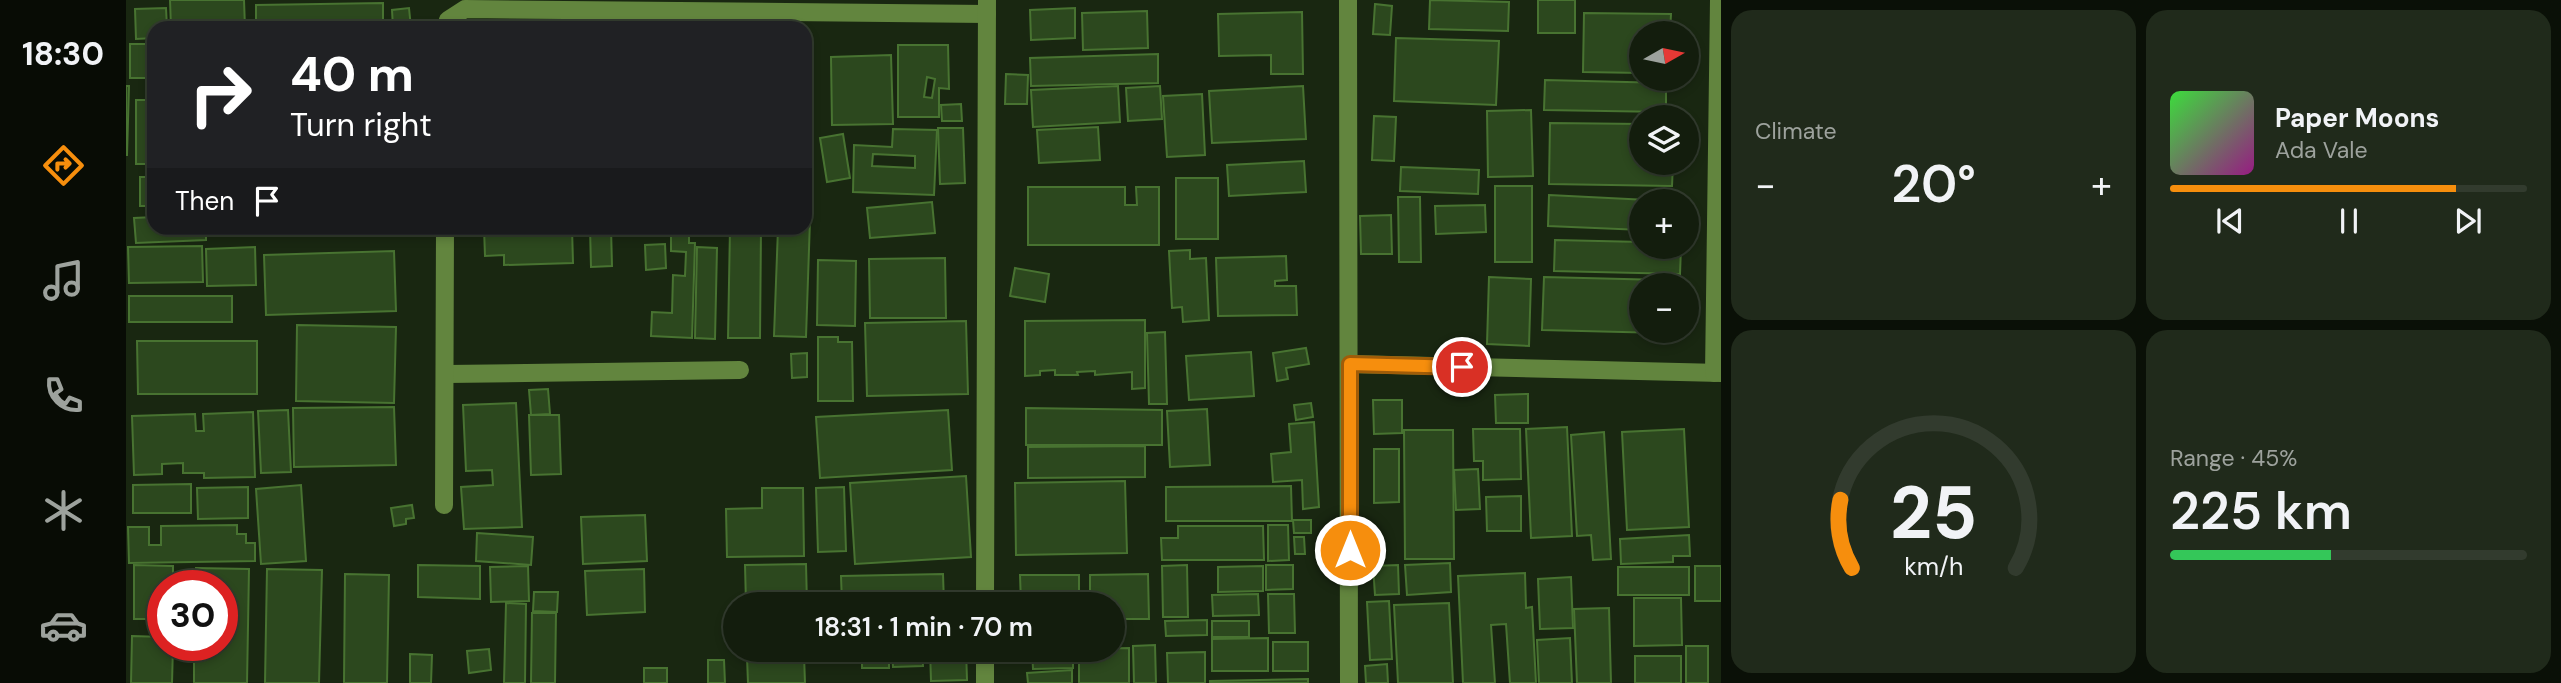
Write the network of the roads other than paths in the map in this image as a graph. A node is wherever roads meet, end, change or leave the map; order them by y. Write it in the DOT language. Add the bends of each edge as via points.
graph roads {
  1 [pos="1348,0"];
  2 [pos="1719,0"];
  3 [pos="987,7"];
  4 [pos="448,21"];
  5 [pos="445,235"];
  6 [pos="1350,364"];
  7 [pos="740,370"];
  8 [pos="1717,373"];
  9 [pos="447,374"];
  10 [pos="444,505"];
  11 [pos="985,592"];
  12 [pos="985,662"];
  13 [pos="985,683"];
  14 [pos="1349,683"];
  1 -- 6 [label="street"];
  2 -- 8 [label="street"];
  3 -- 4 [label="street" via="465,9"];
  3 -- 11 [label="street"];
  5 -- 9 [label="street"];
  6 -- 8 [label="street"];
  6 -- 14 [label="street"];
  7 -- 9 [label="street"];
  9 -- 10 [label="street"];
  12 -- 13 [label="street"];
}
